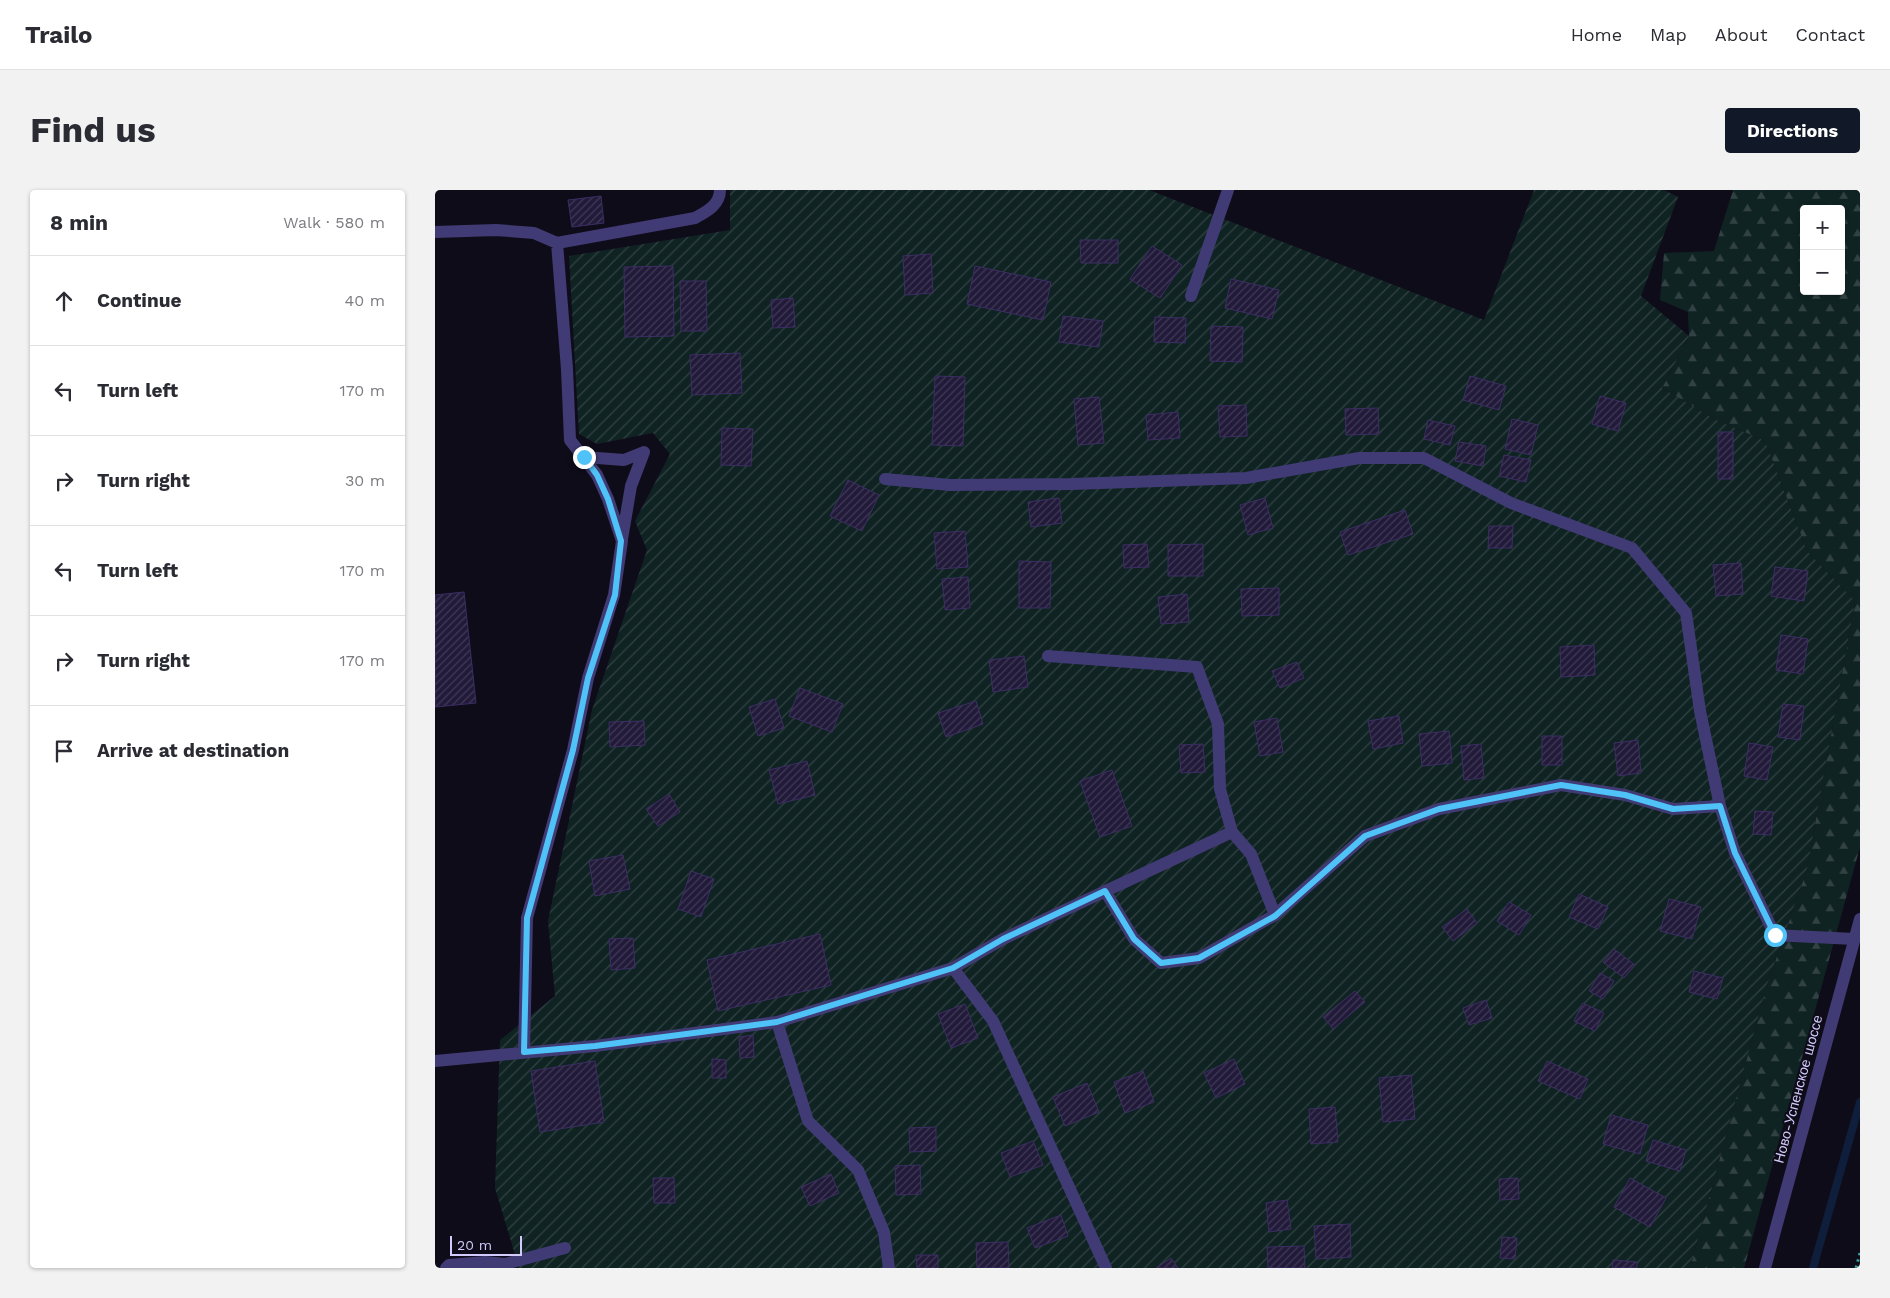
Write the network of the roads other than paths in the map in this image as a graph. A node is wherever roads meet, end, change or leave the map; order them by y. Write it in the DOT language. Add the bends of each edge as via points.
graph roads {
  1 [pos="719,190"];
  2 [pos="1228,190"];
  3 [pos="435,232"];
  4 [pos="557,242"];
  5 [pos="1191,296"];
  6 [pos="584,457"];
  7 [pos="885,478"];
  8 [pos="621,541"];
  9 [pos="1048,656"];
  10 [pos="1720,806"];
  11 [pos="1232,832"];
  12 [pos="1105,891"];
  13 [pos="1275,916"];
  14 [pos="1860,918"];
  15 [pos="1854,939"];
  16 [pos="953,968"];
  17 [pos="777,1022"];
  18 [pos="524,1052"];
  19 [pos="435,1061"];
  20 [pos="565,1248"];
  21 [pos="447,1268"];
  22 [pos="889,1268"];
  23 [pos="1106,1268"];
  24 [pos="1765,1268"];
  1 -- 4 [label="street" via="720,195 710,210 695,218"];
  2 -- 5 [label="street"];
  3 -- 4 [label="street" via="497,230 534,233"];
  4 -- 6 [label="street" via="570,440"];
  6 -- 8 [label="street" via="608,499"];
  6 -- 8 [label="street" via="624,460 645,452 631,486"];
  7 -- 10 [label="street" via="959,485 1246,478 1359,458 1424,458 1511,503 1633,548 1686,614 1700,711"];
  8 -- 18 [label="street" via="615,595 588,678 573,750 527,918"];
  9 -- 11 [label="street" via="1197,667 1218,724 1221,789"];
  10 -- 13 [label="street" via="1673,809 1625,795 1561,785 1439,809 1365,836"];
  10 -- 15 [label="street" via="1735,853 1775,935"];
  11 -- 12 [label="street"];
  11 -- 13 [label="street" via="1251,854"];
  12 -- 13 [label="street" via="1134,939 1161,963 1199,958"];
  12 -- 16 [label="street" via="1003,939"];
  14 -- 15 [label="street, Ново-Успенское шоссе"];
  15 -- 24 [label="street, Ново-Успенское шоссе"];
  16 -- 17 [label="street"];
  16 -- 23 [label="street" via="993,1021"];
  17 -- 18 [label="street"];
  17 -- 22 [label="street" via="809,1121 858,1170 883,1232"];
  18 -- 19 [label="street"];
  20 -- 21 [label="street" via="505,1264 485,1262 449,1265"];
}
